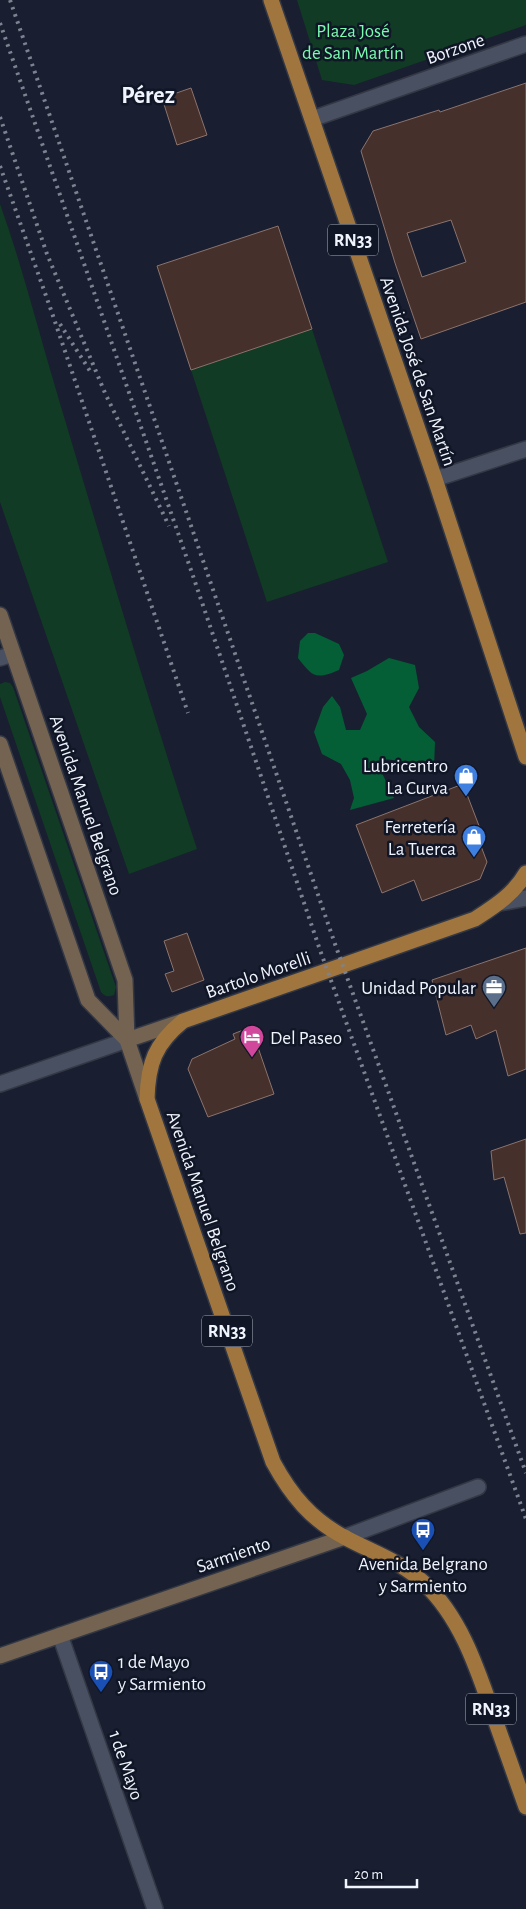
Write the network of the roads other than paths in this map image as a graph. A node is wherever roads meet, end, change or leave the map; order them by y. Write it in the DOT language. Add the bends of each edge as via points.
graph roads {
  1 [pos="271,0"];
  2 [pos="526,44"];
  3 [pos="312,119"];
  4 [pos="526,448"];
  5 [pos="435,479"];
  6 [pos="0,615"];
  7 [pos="7,656"];
  8 [pos="0,744"];
  9 [pos="526,757"];
  10 [pos="526,873"];
  11 [pos="526,898"];
  12 [pos="500,903"];
  13 [pos="183,1021"];
  14 [pos="127,1040"];
  15 [pos="0,1084"];
  16 [pos="147,1099"];
  17 [pos="478,1487"];
  18 [pos="345,1537"];
  19 [pos="60,1635"];
  20 [pos="0,1656"];
  21 [pos="526,1807"];
  22 [pos="155,1909"];
  1 -- 3 [label="main road, Avenida José de San Martín / RN33"];
  2 -- 3 [label="street, Borzone"];
  3 -- 5 [label="main road, Avenida José de San Martín / RN33"];
  4 -- 5 [label="street"];
  5 -- 9 [label="main road, Avenida José de San Martín / RN33"];
  6 -- 7 [label="main road, Avenida Manuel Belgrano"];
  7 -- 14 [label="main road, Avenida Manuel Belgrano" via="125,980"];
  8 -- 14 [label="main road, Avenida Manuel Belgrano" via="88,1000"];
  10 -- 12 [label="main road, RN33"];
  11 -- 12 [label="street, Bartolo Morelli"];
  12 -- 13 [label="main road, Bartolo Morelli / RN33" via="475,919"];
  13 -- 14 [label="main road, Bartolo Morelli"];
  13 -- 16 [label="main road, Avenida Manuel Belgrano / RN33" via="158,1046 147,1080"];
  14 -- 15 [label="street, Bartolo Morelli"];
  14 -- 16 [label="main road, Avenida Manuel Belgrano"];
  16 -- 18 [label="main road, Avenida Manuel Belgrano / RN33" via="273,1462 287,1488 305,1508"];
  17 -- 18 [label="street, Sarmiento"];
  18 -- 19 [label="main road, Sarmiento"];
  18 -- 21 [label="main road, Avenida Manuel Belgrano / RN33" via="400,1566 424,1583 449,1613 469,1648"];
  19 -- 20 [label="main road, Sarmiento"];
  19 -- 22 [label="street, 1 de Mayo"];
}
